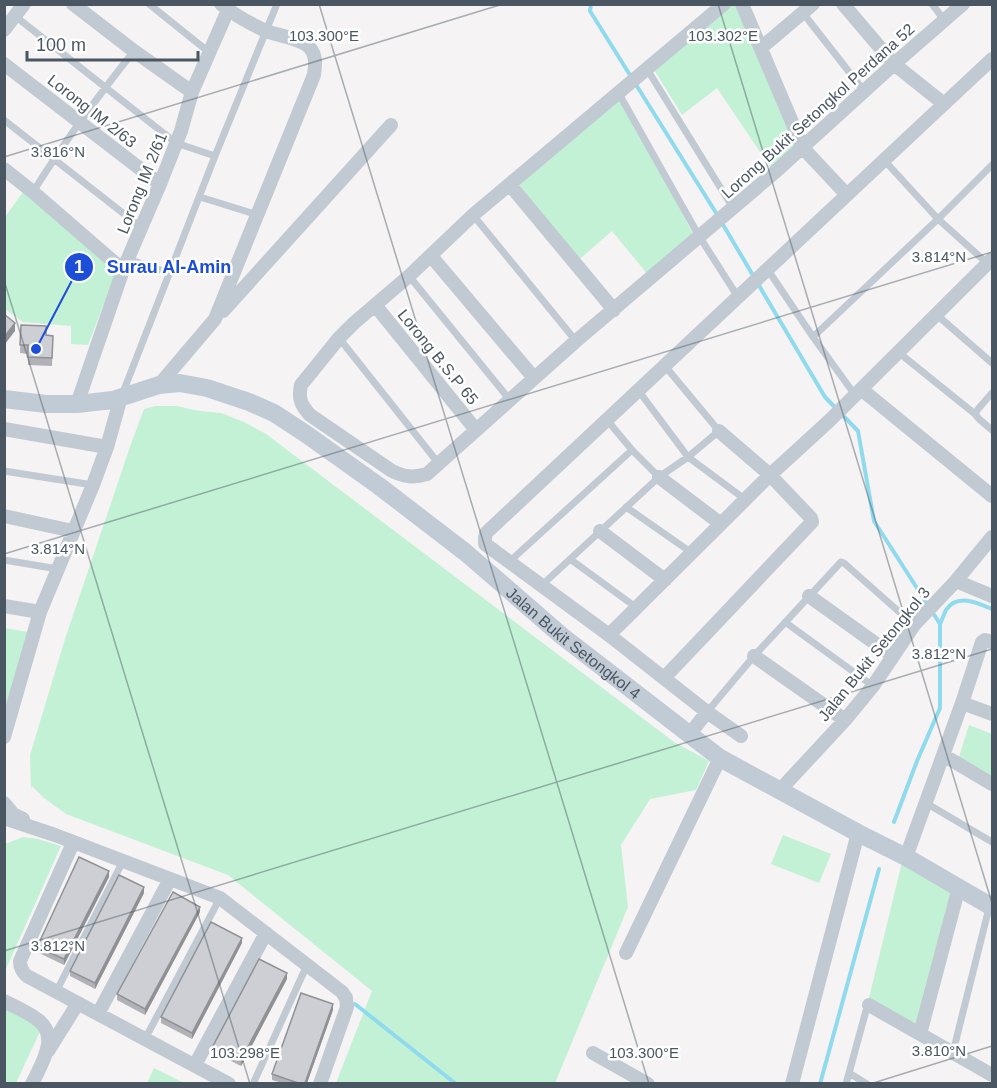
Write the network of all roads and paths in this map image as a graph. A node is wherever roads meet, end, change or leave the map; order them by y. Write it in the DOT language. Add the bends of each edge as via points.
graph roads {
  1 [pos="73,4"];
  2 [pos="149,4"];
  3 [pos="277,4"];
  4 [pos="724,4"];
  5 [pos="742,4"];
  6 [pos="843,4"];
  7 [pos="932,4"];
  8 [pos="963,4"];
  9 [pos="224,7"];
  10 [pos="808,9"];
  11 [pos="20,10"];
  12 [pos="945,21"];
  13 [pos="4,30"];
  14 [pos="267,32"];
  15 [pos="761,48"];
  16 [pos="134,51"];
  17 [pos="210,53"];
  18 [pos="993,59"];
  19 [pos="4,64"];
  20 [pos="894,64"];
  21 [pos="643,72"];
  22 [pos="105,88"];
  23 [pos="622,89"];
  24 [pos="192,92"];
  25 [pos="865,92"];
  26 [pos="944,104"];
  27 [pos="4,120"];
  28 [pos="79,123"];
  29 [pos="391,126"];
  30 [pos="176,143"];
  31 [pos="803,148"];
  32 [pos="215,156"];
  33 [pos="54,158"];
  34 [pos="884,160"];
  35 [pos="993,165"];
  36 [pos="4,169"];
  37 [pos="160,184"];
  38 [pos="510,185"];
  39 [pos="33,192"];
  40 [pos="847,195"];
  41 [pos="200,197"];
  42 [pos="728,213"];
  43 [pos="258,215"];
  44 [pos="473,215"];
  45 [pos="938,219"];
  46 [pos="142,228"];
  47 [pos="699,236"];
  48 [pos="431,256"];
  49 [pos="990,262"];
  50 [pos="126,264"];
  51 [pos="767,271"];
  52 [pos="169,273"];
  53 [pos="409,276"];
  54 [pos="740,295"];
  55 [pos="375,305"];
  56 [pos="614,310"];
  57 [pos="937,315"];
  58 [pos="215,319"];
  59 [pos="813,337"];
  60 [pos="339,338"];
  61 [pos="576,341"];
  62 [pos="898,352"];
  63 [pos="993,363"];
  64 [pos="665,366"];
  65 [pos="534,378"];
  66 [pos="159,385"];
  67 [pos="638,390"];
  68 [pos="856,393"];
  69 [pos="993,393"];
  70 [pos="121,398"];
  71 [pos="4,399"];
  72 [pos="510,400"];
  73 [pos="77,404"];
  74 [pos="975,414"];
  75 [pos="607,420"];
  76 [pos="4,429"];
  77 [pos="476,430"];
  78 [pos="993,430"];
  79 [pos="719,431"];
  80 [pos="107,447"];
  81 [pos="632,450"];
  82 [pos="688,457"];
  83 [pos="439,464"];
  84 [pos="4,471"];
  85 [pos="770,475"];
  86 [pos="659,477"];
  87 [pos="93,485"];
  88 [pos="993,496"];
  89 [pos="746,500"];
  90 [pos="626,507"];
  91 [pos="4,516"];
  92 [pos="721,524"];
  93 [pos="73,531"];
  94 [pos="600,531"];
  95 [pos="993,537"];
  96 [pos="692,553"];
  97 [pos="570,559"];
  98 [pos="4,560"];
  99 [pos="510,562"];
  100 [pos="58,569"];
  101 [pos="665,580"];
  102 [pos="955,582"];
  103 [pos="542,585"];
  104 [pos="809,596"];
  105 [pos="993,596"];
  106 [pos="4,606"];
  107 [pos="637,608"];
  108 [pos="40,612"];
  109 [pos="785,622"];
  110 [pos="914,625"];
  111 [pos="609,635"];
  112 [pos="993,642"];
  113 [pos="893,656"];
  114 [pos="754,657"];
  115 [pos="664,678"];
  116 [pos="873,686"];
  117 [pos="962,703"];
  118 [pos="707,712"];
  119 [pos="993,714"];
  120 [pos="845,720"];
  121 [pos="689,735"];
  122 [pos="741,736"];
  123 [pos="4,737"];
  124 [pos="943,755"];
  125 [pos="720,758"];
  126 [pos="993,784"];
  127 [pos="780,790"];
  128 [pos="4,803"];
  129 [pos="926,803"];
  130 [pos="9,822"];
  131 [pos="858,833"];
  132 [pos="55,835"];
  133 [pos="993,842"];
  134 [pos="73,843"];
  135 [pos="906,857"];
  136 [pos="123,861"];
  137 [pos="170,879"];
  138 [pos="959,887"];
  139 [pos="220,898"];
  140 [pos="991,907"];
  141 [pos="266,933"];
  142 [pos="626,953"];
  143 [pos="307,965"];
  144 [pos="56,992"];
  145 [pos="4,1001"];
  146 [pos="78,1004"];
  147 [pos="869,1005"];
  148 [pos="98,1014"];
  149 [pos="920,1034"];
  150 [pos="145,1039"];
  151 [pos="48,1051"];
  152 [pos="953,1052"];
  153 [pos="594,1053"];
  154 [pos="993,1058"];
  155 [pos="195,1065"];
  156 [pos="849,1073"];
  157 [pos="990,1074"];
  158 [pos="32,1083"];
  159 [pos="229,1083"];
  160 [pos="253,1083"];
  161 [pos="320,1083"];
  162 [pos="648,1083"];
  163 [pos="792,1083"];
  164 [pos="846,1083"];
  165 [pos="867,1083"];
  1 -- 16 [label="street"];
  2 -- 17 [label="lane"];
  3 -- 14 [label="lane"];
  4 -- 21 [label="street"];
  5 -- 15 [label="street"];
  6 -- 20 [label="street"];
  7 -- 12 [label="lane"];
  8 -- 12 [label="street, Lorong Bukit Setongkol Perdana 52"];
  9 -- 14 [label="street"];
  9 -- 17 [label="street, Lorong IM 2/61"];
  10 -- 15 [label="street"];
  10 -- 25 [label="lane"];
  11 -- 13 [label="street"];
  11 -- 22 [label="lane"];
  12 -- 20 [label="street, Lorong Bukit Setongkol Perdana 52"];
  14 -- 32 [label="lane"];
  14 -- 43 [label="street" via="305,43 315,58 314,75"];
  15 -- 31 [label="street"];
  16 -- 22 [label="lane"];
  16 -- 24 [label="street"];
  17 -- 24 [label="street, Lorong IM 2/61"];
  18 -- 26 [label="street"];
  19 -- 28 [label="street, Lorong IM 2/63"];
  20 -- 25 [label="street, Lorong Bukit Setongkol Perdana 52"];
  20 -- 26 [label="street"];
  21 -- 23 [label="street"];
  21 -- 42 [label="lane"];
  22 -- 28 [label="lane"];
  22 -- 30 [label="lane"];
  23 -- 38 [label="street"];
  23 -- 47 [label="lane"];
  24 -- 30 [label="street, Lorong IM 2/61"];
  25 -- 31 [label="street, Lorong Bukit Setongkol Perdana 52"];
  26 -- 34 [label="street"];
  27 -- 33 [label="lane"];
  28 -- 33 [label="lane"];
  28 -- 37 [label="street, Lorong IM 2/63"];
  29 -- 58 [label="street"];
  30 -- 32 [label="lane"];
  30 -- 37 [label="street, Lorong IM 2/61"];
  31 -- 40 [label="street"];
  31 -- 42 [label="street, Lorong Bukit Setongkol Perdana 52"];
  32 -- 41 [label="lane"];
  33 -- 39 [label="lane"];
  33 -- 46 [label="lane"];
  34 -- 40 [label="street"];
  34 -- 45 [label="lane"];
  35 -- 45 [label="lane"];
  36 -- 39 [label="street"];
  37 -- 46 [label="street, Lorong IM 2/61"];
  38 -- 44 [label="street"];
  38 -- 56 [label="street"];
  39 -- 50 [label="street"];
  40 -- 51 [label="street"];
  41 -- 43 [label="lane"];
  41 -- 52 [label="lane"];
  42 -- 47 [label="street, Lorong Bukit Setongkol Perdana 52"];
  43 -- 58 [label="street"];
  44 -- 48 [label="street"];
  44 -- 61 [label="lane"];
  45 -- 49 [label="lane"];
  45 -- 59 [label="lane"];
  46 -- 50 [label="street, Lorong IM 2/61"];
  47 -- 54 [label="lane"];
  47 -- 56 [label="street, Lorong Bukit Setongkol Perdana 52"];
  48 -- 53 [label="street"];
  48 -- 65 [label="street"];
  49 -- 57 [label="street"];
  50 -- 52 [label="lane"];
  50 -- 73 [label="street, Lorong IM 2/61"];
  51 -- 54 [label="street"];
  51 -- 59 [label="lane"];
  52 -- 70 [label="lane"];
  53 -- 55 [label="street"];
  53 -- 72 [label="lane"];
  54 -- 64 [label="street"];
  55 -- 60 [label="street"];
  55 -- 77 [label="street, Lorong B.S.P 65"];
  56 -- 61 [label="street, Lorong Bukit Setongkol Perdana 52"];
  57 -- 62 [label="street"];
  57 -- 63 [label="lane"];
  58 -- 66 [label="street"];
  59 -- 68 [label="lane"];
  60 -- 83 [label="lane"];
  60 -- 83 [label="street, Lorong Bukit Setongkol Perdana 52" via="301,385 299,394 304,409 404,476 427,474"];
  61 -- 65 [label="street, Lorong Bukit Setongkol Perdana 52"];
  62 -- 68 [label="street"];
  62 -- 74 [label="lane"];
  64 -- 67 [label="street"];
  64 -- 79 [label="lane"];
  65 -- 72 [label="street, Lorong Bukit Setongkol Perdana 52"];
  66 -- 70 [label="street, Jalan Bukit Setongkol 4"];
  66 -- 121 [label="street, Jalan Bukit Setongkol 4" via="180,383 238,398 274,413 306,434 465,552 562,636"];
  67 -- 75 [label="street"];
  67 -- 82 [label="lane"];
  68 -- 85 [label="street"];
  68 -- 88 [label="street"];
  69 -- 74 [label="lane"];
  70 -- 73 [label="street, Jalan Bukit Setongkol 4"];
  70 -- 80 [label="street"];
  71 -- 73 [label="street, Jalan Bukit Setongkol 4"];
  72 -- 77 [label="street, Lorong Bukit Setongkol Perdana 52"];
  74 -- 78 [label="lane"];
  75 -- 81 [label="lane"];
  75 -- 99 [label="street" via="486,533 486,544"];
  76 -- 80 [label="street"];
  77 -- 83 [label="street, Lorong Bukit Setongkol Perdana 52"];
  79 -- 82 [label="lane"];
  79 -- 85 [label="street"];
  80 -- 87 [label="street"];
  81 -- 86 [label="lane"];
  81 -- 99 [label="lane"];
  82 -- 86 [label="lane"];
  82 -- 89 [label="lane"];
  84 -- 87 [label="lane"];
  85 -- 89 [label="street"];
  85 -- 115 [label="street" via="812,522"];
  86 -- 90 [label="lane"];
  86 -- 92 [label="street"];
  87 -- 93 [label="street"];
  89 -- 92 [label="street"];
  90 -- 94 [label="lane"];
  90 -- 96 [label="lane"];
  91 -- 93 [label="street"];
  92 -- 96 [label="street"];
  93 -- 100 [label="street"];
  94 -- 97 [label="lane"];
  94 -- 101 [label="street"];
  95 -- 102 [label="street, Jalan Bukit Setongkol 3"];
  96 -- 101 [label="street"];
  97 -- 103 [label="lane"];
  97 -- 107 [label="lane"];
  98 -- 100 [label="lane"];
  99 -- 103 [label="street"];
  100 -- 108 [label="street"];
  101 -- 107 [label="street"];
  102 -- 105 [label="street"];
  102 -- 110 [label="street, Jalan Bukit Setongkol 3"];
  103 -- 111 [label="street"];
  104 -- 109 [label="lane"];
  104 -- 110 [label="lane" via="844,563"];
  104 -- 113 [label="street"];
  106 -- 108 [label="street"];
  107 -- 111 [label="street"];
  108 -- 123 [label="street"];
  109 -- 114 [label="lane"];
  109 -- 116 [label="lane"];
  110 -- 113 [label="street, Jalan Bukit Setongkol 3"];
  111 -- 115 [label="street"];
  112 -- 117 [label="street" via="982,642"];
  113 -- 116 [label="street, Jalan Bukit Setongkol 3"];
  114 -- 118 [label="lane"];
  114 -- 120 [label="street"];
  115 -- 118 [label="street"];
  116 -- 120 [label="street, Jalan Bukit Setongkol 3"];
  117 -- 119 [label="street"];
  117 -- 124 [label="street"];
  118 -- 121 [label="street"];
  118 -- 122 [label="street"];
  120 -- 127 [label="street, Jalan Bukit Setongkol 3"];
  121 -- 125 [label="street, Jalan Bukit Setongkol 4"];
  124 -- 126 [label="street"];
  124 -- 129 [label="street"];
  125 -- 127 [label="street, Jalan Bukit Setongkol 4"];
  125 -- 142 [label="street"];
  127 -- 131 [label="street, Jalan Bukit Setongkol 4"];
  128 -- 132 [label="street" via="13,814"];
  129 -- 133 [label="lane"];
  129 -- 135 [label="street"];
  130 -- 132 [label="street"];
  131 -- 135 [label="street, Jalan Bukit Setongkol 4"];
  131 -- 163 [label="street"];
  132 -- 134 [label="street"];
  134 -- 136 [label="street"];
  134 -- 144 [label="street" via="20,961 27,976"];
  135 -- 138 [label="street, Jalan Bukit Setongkol 4"];
  136 -- 137 [label="street"];
  136 -- 144 [label="lane"];
  137 -- 139 [label="street"];
  137 -- 148 [label="street"];
  138 -- 140 [label="street, Jalan Bukit Setongkol 4"];
  138 -- 149 [label="street"];
  139 -- 141 [label="street"];
  139 -- 150 [label="lane"];
  140 -- 152 [label="lane"];
  141 -- 143 [label="street"];
  141 -- 155 [label="street"];
  143 -- 160 [label="lane"];
  143 -- 161 [label="street" via="342,992 347,1002"];
  144 -- 146 [label="street"];
  145 -- 151 [label="street" via="44,1026"];
  146 -- 148 [label="street"];
  146 -- 151 [label="street"];
  147 -- 149 [label="street"];
  147 -- 156 [label="lane"];
  148 -- 150 [label="street"];
  149 -- 152 [label="street"];
  150 -- 155 [label="street"];
  151 -- 158 [label="street"];
  152 -- 157 [label="street"];
  153 -- 162 [label="street"];
  154 -- 157 [label="street"];
  155 -- 159 [label="street"];
  156 -- 164 [label="lane"];
  156 -- 165 [label="lane"];
}
